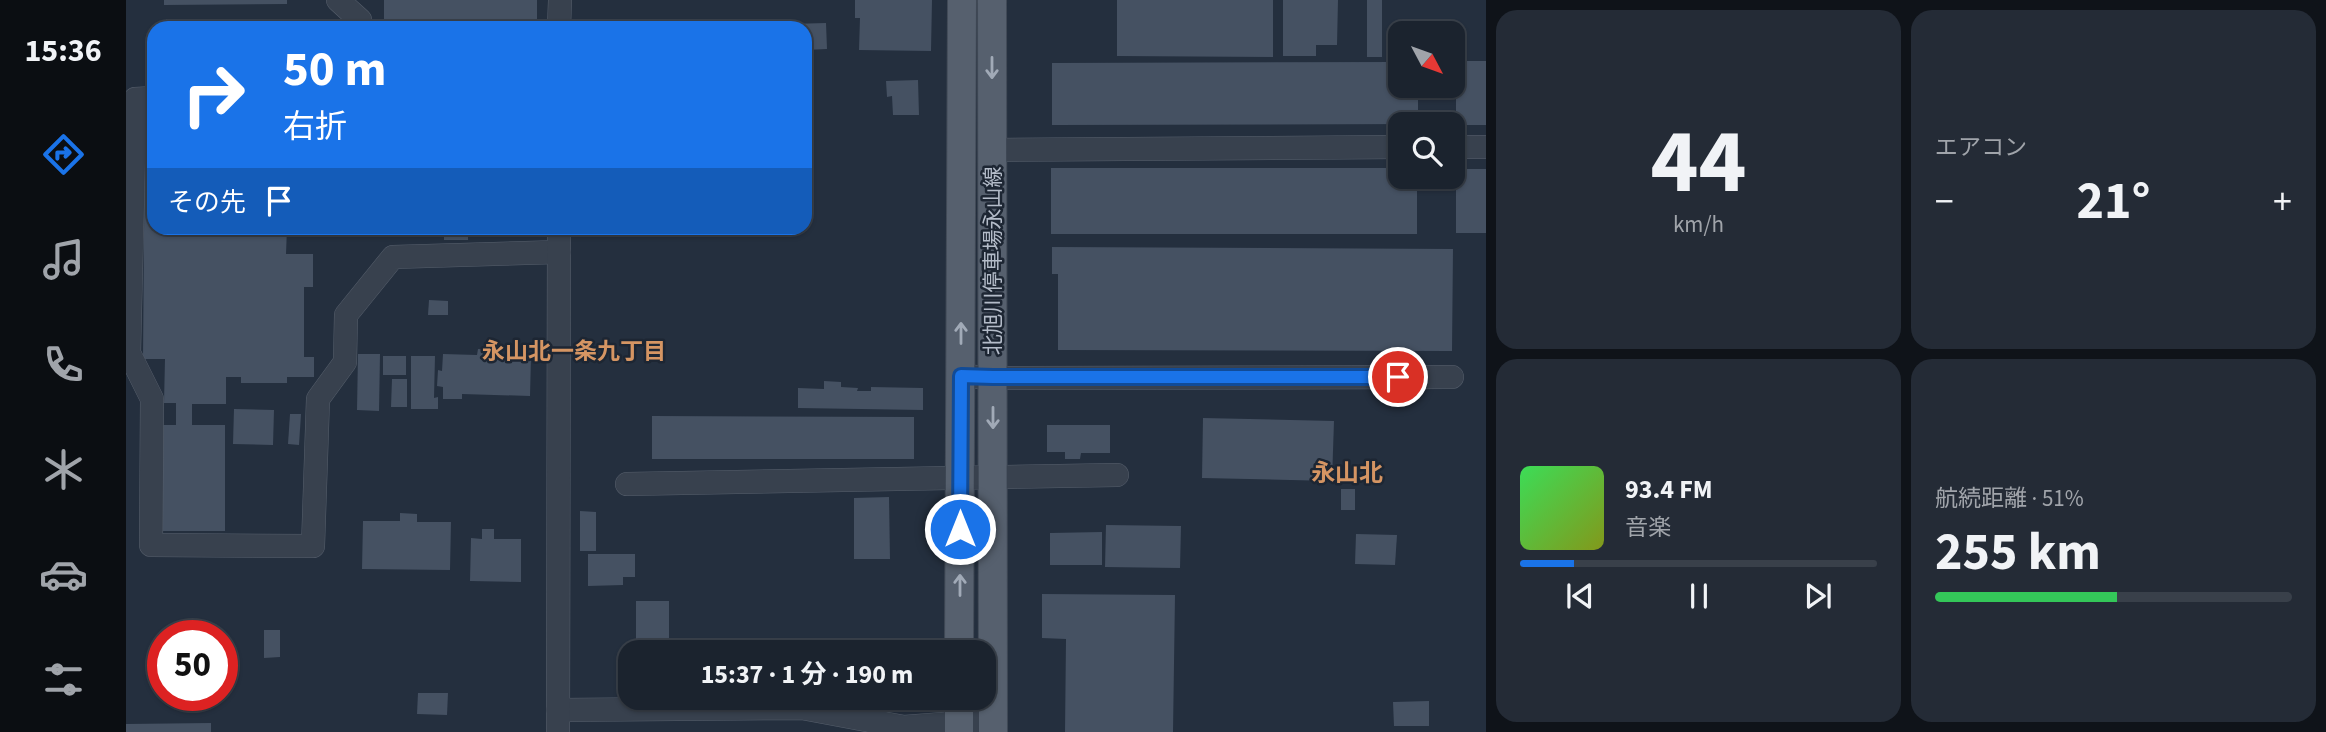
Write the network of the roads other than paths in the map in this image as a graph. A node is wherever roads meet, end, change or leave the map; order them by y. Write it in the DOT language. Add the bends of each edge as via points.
graph roads {
  1 [pos="338,0"];
  2 [pos="559,0"];
  3 [pos="962,0"];
  4 [pos="992,0"];
  5 [pos="360,21"];
  6 [pos="559,21"];
  7 [pos="147,99"];
  8 [pos="1388,147"];
  9 [pos="1465,147"];
  10 [pos="1486,147"];
  11 [pos="992,150"];
  12 [pos="559,235"];
  13 [pos="559,252"];
  14 [pos="961,376"];
  15 [pos="1452,376"];
  16 [pos="993,377"];
  17 [pos="1117,475"];
  18 [pos="993,478"];
  19 [pos="960,479"];
  20 [pos="627,484"];
  21 [pos="960,640"];
  22 [pos="959,717"];
  23 [pos="558,721"];
  24 [pos="993,726"];
  25 [pos="903,729"];
  1 -- 5 [label="street"];
  2 -- 6 [label="street"];
  14 -- 3 [label="main road, 北旭川停車場永山線, one-way"];
  4 -- 11 [label="main road, 北旭川停車場永山線, one-way"];
  7 -- 13 [label="street" via="135,99 129,353 152,399 150,545 313,545 318,399 345,362 346,315 393,257"];
  8 -- 11 [label="street"];
  9 -- 10 [label="street"];
  11 -- 16 [label="main road, 北旭川停車場永山線"];
  12 -- 13 [label="street"];
  13 -- 23 [label="street"];
  14 -- 16 [label="street"];
  14 -- 19 [label="main road, 北旭川停車場永山線"];
  15 -- 16 [label="street"];
  16 -- 18 [label="main road, 北旭川停車場永山線, one-way"];
  17 -- 18 [label="street"];
  18 -- 19 [label="street"];
  18 -- 24 [label="main road, 北旭川停車場永山線"];
  19 -- 20 [label="street"];
  21 -- 19 [label="main road, 北旭川停車場永山線, one-way"];
  22 -- 24 [label="street"];
  22 -- 25 [label="street"];
  23 -- 25 [label="street" via="802,708"];
}
